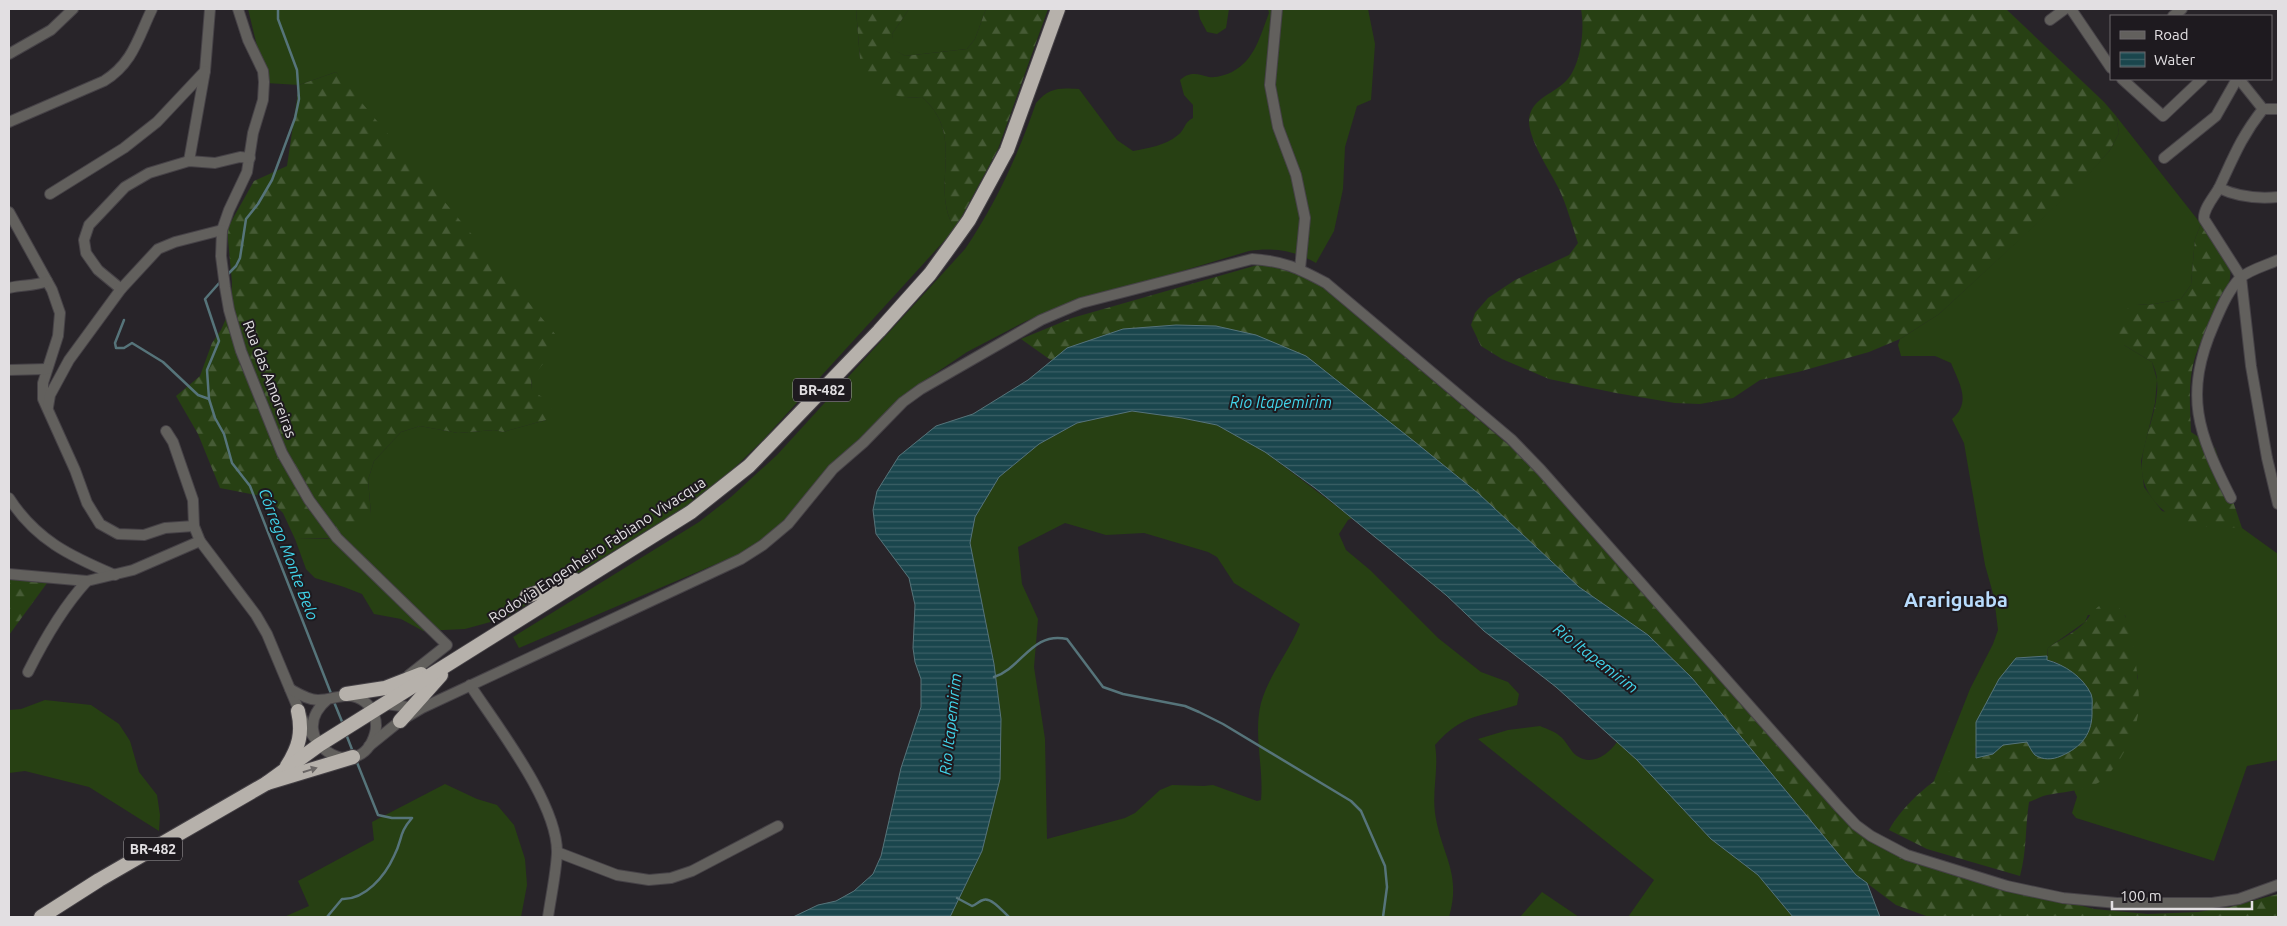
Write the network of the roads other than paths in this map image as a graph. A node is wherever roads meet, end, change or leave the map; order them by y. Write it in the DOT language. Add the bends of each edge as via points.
graph roads {
  1 [pos="73,9"];
  2 [pos="152,9"];
  3 [pos="210,9"];
  4 [pos="238,9"];
  5 [pos="1058,9"];
  6 [pos="1277,9"];
  7 [pos="2065,9"];
  8 [pos="2071,9"];
  9 [pos="2050,20"];
  10 [pos="9,54"];
  11 [pos="2110,66"];
  12 [pos="205,71"];
  13 [pos="2123,80"];
  14 [pos="2201,80"];
  15 [pos="2237,80"];
  16 [pos="2239,80"];
  17 [pos="2263,109"];
  18 [pos="2278,109"];
  19 [pos="9,122"];
  20 [pos="250,158"];
  21 [pos="2164,158"];
  22 [pos="189,161"];
  23 [pos="2219,188"];
  24 [pos="50,194"];
  25 [pos="2278,197"];
  26 [pos="9,212"];
  27 [pos="222,230"];
  28 [pos="20,233"];
  29 [pos="9,234"];
  30 [pos="2278,260"];
  31 [pos="1300,269"];
  32 [pos="2241,277"];
  33 [pos="47,281"];
  34 [pos="9,288"];
  35 [pos="121,289"];
  36 [pos="47,369"];
  37 [pos="9,370"];
  38 [pos="48,411"];
  39 [pos="166,432"];
  40 [pos="9,498"];
  41 [pos="2231,498"];
  42 [pos="2278,504"];
  43 [pos="194,526"];
  44 [pos="200,541"];
  45 [pos="9,574"];
  46 [pos="593,574"];
  47 [pos="114,575"];
  48 [pos="87,582"];
  49 [pos="527,596"];
  50 [pos="458,658"];
  51 [pos="28,672"];
  52 [pos="396,685"];
  53 [pos="470,685"];
  54 [pos="290,689"];
  55 [pos="346,694"];
  56 [pos="328,699"];
  57 [pos="386,704"];
  58 [pos="416,708"];
  59 [pos="298,710"];
  60 [pos="373,711"];
  61 [pos="400,721"];
  62 [pos="318,743"];
  63 [pos="369,746"];
  64 [pos="353,757"];
  65 [pos="282,774"];
  66 [pos="267,783"];
  67 [pos="778,826"];
  68 [pos="557,852"];
  69 [pos="2278,885"];
  70 [pos="41,917"];
  71 [pos="548,917"];
  1 -- 10 [label="street" via="51,30"];
  2 -- 19 [label="street" via="128,60 119,71"];
  3 -- 12 [label="street"];
  4 -- 20 [label="street, Rua das Amoreiras" via="263,71 264,82"];
  5 -- 46 [label="highway, Rodovia Engenheiro Fabiano Vivacqua / BR-482" via="1007,150 969,220 930,274 749,466 692,512"];
  6 -- 31 [label="street" via="1270,85 1278,128 1296,175 1305,218"];
  7 -- 9 [label="street"];
  8 -- 11 [label="street"];
  12 -- 22 [label="street"];
  12 -- 24 [label="street" via="157,122 124,148"];
  13 -- 14 [label="street" via="2163,116"];
  15 -- 21 [label="street" via="2216,116"];
  16 -- 17 [label="street"];
  17 -- 18 [label="street"];
  17 -- 23 [label="street" via="2232,156"];
  20 -- 22 [label="street" via="215,163"];
  20 -- 27 [label="street, Rua das Amoreiras"];
  22 -- 35 [label="street" via="148,173 125,187 89,225 84,240 86,252 98,270"];
  23 -- 25 [label="street" via="2233,195"];
  23 -- 32 [label="street" via="2204,219"];
  26 -- 28 [label="street"];
  27 -- 35 [label="street" via="158,249"];
  27 -- 52 [label="street, Rua das Amoreiras" via="221,256 229,310 241,351 282,453 309,500 337,538 446,645"];
  28 -- 29 [label="street"];
  28 -- 33 [label="street"];
  30 -- 32 [label="street"];
  31 -- 53 [label="street" via="1277,261 1252,259 1081,304 1041,320 921,388 903,402 833,469 788,524 763,546"];
  31 -- 69 [label="street" via="1326,283 1517,445 1839,807 1871,836 1907,855 2007,886 2063,898 2117,903 2212,903 2239,899"];
  32 -- 41 [label="street" via="2224,301 2208,337 2198,374 2196,399 2214,464"];
  32 -- 42 [label="street" via="2258,403"];
  33 -- 34 [label="street" via="34,286"];
  33 -- 36 [label="street" via="60,313 58,336"];
  35 -- 38 [label="street" via="69,360 50,395"];
  36 -- 37 [label="street"];
  36 -- 38 [label="street" via="43,399"];
  38 -- 43 [label="street" via="76,470 87,503 100,524 118,534 144,535 165,528"];
  39 -- 43 [label="street" via="173,442 193,500"];
  40 -- 47 [label="street" via="20,516 37,533 82,562"];
  43 -- 44 [label="street"];
  44 -- 47 [label="street"];
  44 -- 54 [label="street" via="256,615"];
  45 -- 48 [label="street"];
  46 -- 49 [label="highway"];
  46 -- 50 [label="highway, Rodovia Engenheiro Fabiano Vivacqua / BR-482"];
  47 -- 48 [label="street"];
  48 -- 51 [label="street" via="74,596"];
  50 -- 52 [label="highway"];
  50 -- 57 [label="highway, Rodovia Engenheiro Fabiano Vivacqua / BR-482"];
  50 -- 58 [label="highway"];
  52 -- 55 [label="highway"];
  53 -- 58 [label="street"];
  53 -- 68 [label="street" via="536,788 550,816"];
  54 -- 56 [label="street" via="308,699"];
  54 -- 59 [label="street"];
  55 -- 56 [label="street"];
  55 -- 60 [label="street" via="366,702"];
  56 -- 62 [label="street" via="315,715 313,725"];
  57 -- 58 [label="street"];
  57 -- 60 [label="highway, Rodovia Engenheiro Fabiano Vivacqua / BR-482"];
  58 -- 61 [label="highway"];
  59 -- 62 [label="street"];
  59 -- 65 [label="highway" via="300,742"];
  60 -- 62 [label="highway, Rodovia Engenheiro Fabiano Vivacqua / BR-482"];
  60 -- 63 [label="street" via="376,730"];
  61 -- 63 [label="street"];
  62 -- 64 [label="street" via="336,757"];
  62 -- 65 [label="highway, Rodovia Engenheiro Fabiano Vivacqua / BR-482"];
  63 -- 64 [label="street"];
  66 -- 64 [label="highway, one-way"];
  65 -- 66 [label="highway, Rodovia Engenheiro Fabiano Vivacqua / BR-482"];
  66 -- 70 [label="highway, BR-482"];
  67 -- 68 [label="street" via="692,871 671,878 649,880 616,875"];
  68 -- 71 [label="street"];
}
